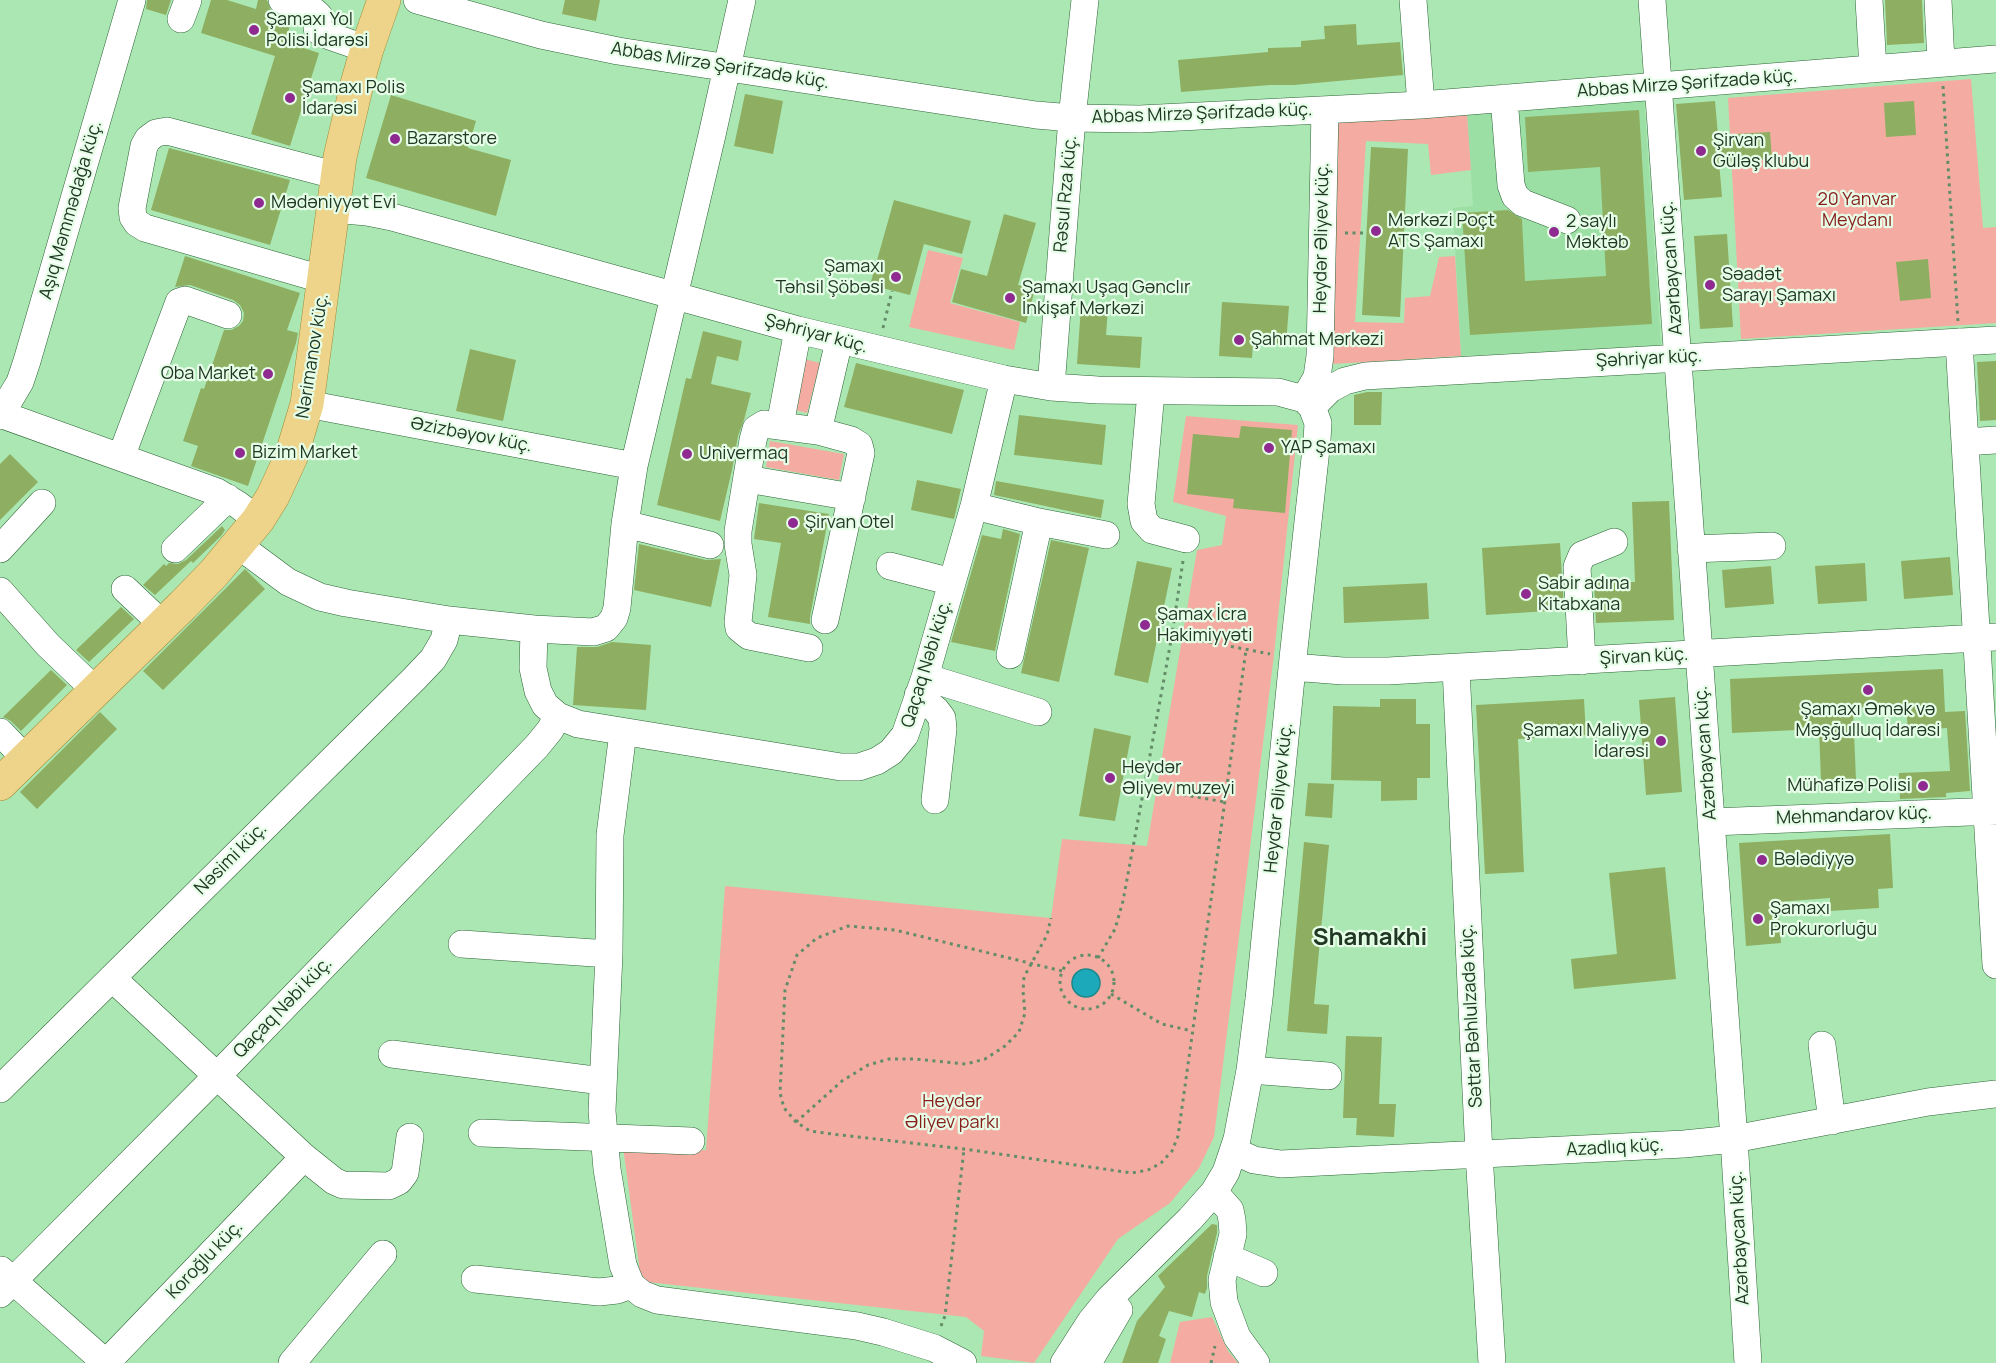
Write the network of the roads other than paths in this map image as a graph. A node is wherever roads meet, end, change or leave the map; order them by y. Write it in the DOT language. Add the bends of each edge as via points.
graph roads {
  1 [pos="132,0"];
  2 [pos="282,0"];
  3 [pos="384,0"];
  4 [pos="417,0"];
  5 [pos="742,0"];
  6 [pos="1085,0"];
  7 [pos="1413,0"];
  8 [pos="1652,0"];
  9 [pos="1869,0"];
  10 [pos="1938,0"];
  11 [pos="367,50"];
  12 [pos="1996,59"];
  13 [pos="1941,63"];
  14 [pos="726,68"];
  15 [pos="1873,69"];
  16 [pos="1659,87"];
  17 [pos="1504,98"];
  18 [pos="1421,105"];
  19 [pos="1324,110"];
  20 [pos="1072,118"];
  21 [pos="338,176"];
  22 [pos="333,209"];
  23 [pos="1567,220"];
  24 [pos="325,280"];
  25 [pos="674,295"];
  26 [pos="228,315"];
  27 [pos="798,330"];
  28 [pos="1996,340"];
  29 [pos="839,341"];
  30 [pos="1959,342"];
  31 [pos="1678,357"];
  32 [pos="1004,379"];
  33 [pos="1051,387"];
  34 [pos="1151,392"];
  35 [pos="1308,402"];
  36 [pos="307,404"];
  37 [pos="0,415"];
  38 [pos="780,425"];
  39 [pos="818,431"];
  40 [pos="1996,440"];
  41 [pos="1965,442"];
  42 [pos="122,457"];
  43 [pos="634,466"];
  44 [pos="747,479"];
  45 [pos="852,497"];
  46 [pos="228,498"];
  47 [pos="42,503"];
  48 [pos="974,506"];
  49 [pos="258,520"];
  50 [pos="1039,522"];
  51 [pos="625,524"];
  52 [pos="1106,535"];
  53 [pos="1186,539"];
  54 [pos="1614,542"];
  55 [pos="238,545"];
  56 [pos="710,545"];
  57 [pos="1772,546"];
  58 [pos="0,549"];
  59 [pos="175,549"];
  60 [pos="1691,549"];
  61 [pos="890,566"];
  62 [pos="952,582"];
  63 [pos="125,589"];
  64 [pos="0,591"];
  65 [pos="449,620"];
  66 [pos="825,620"];
  67 [pos="163,625"];
  68 [pos="534,629"];
  69 [pos="1986,638"];
  70 [pos="809,648"];
  71 [pos="1699,654"];
  72 [pos="1010,655"];
  73 [pos="1582,661"];
  74 [pos="1292,663"];
  75 [pos="1456,668"];
  76 [pos="921,686"];
  77 [pos="95,690"];
  78 [pos="1038,712"];
  79 [pos="558,716"];
  80 [pos="0,732"];
  81 [pos="623,732"];
  82 [pos="26,759"];
  83 [pos="0,784"];
  84 [pos="935,800"];
  85 [pos="1991,811"];
  86 [pos="1711,822"];
  87 [pos="462,944"];
  88 [pos="609,954"];
  89 [pos="1996,964"];
  90 [pos="112,978"];
  91 [pos="1821,1046"];
  92 [pos="392,1054"];
  93 [pos="1250,1070"];
  94 [pos="217,1076"];
  95 [pos="1328,1076"];
  96 [pos="602,1081"];
  97 [pos="0,1089"];
  98 [pos="1996,1094"];
  99 [pos="1832,1120"];
  100 [pos="482,1133"];
  101 [pos="411,1137"];
  102 [pos="603,1139"];
  103 [pos="1734,1139"];
  104 [pos="691,1141"];
  105 [pos="1234,1151"];
  106 [pos="1479,1154"];
  107 [pos="304,1157"];
  108 [pos="1214,1192"];
  109 [pos="383,1254"];
  110 [pos="1227,1257"];
  111 [pos="1148,1260"];
  112 [pos="1264,1274"];
  113 [pos="475,1279"];
  114 [pos="4,1282"];
  115 [pos="631,1285"];
  116 [pos="106,1363"];
  117 [pos="292,1363"];
  118 [pos="963,1363"];
  119 [pos="1064,1363"];
  120 [pos="1088,1363"];
  121 [pos="1256,1363"];
  122 [pos="1492,1363"];
  123 [pos="1748,1363"];
  1 -- 37 [label="street, Aşıq Məmmədağa küç." via="27,361 20,382"];
  2 -- 11 [label="street" via="316,13 316,28 321,33"];
  3 -- 11 [label="main road, Nərimanov küç."];
  4 -- 14 [label="street, Abbas Mirzə Şərifzadə küç." via="574,42"];
  5 -- 14 [label="street"];
  6 -- 20 [label="street, Rəsul Rza küç."];
  7 -- 18 [label="street"];
  8 -- 16 [label="street, Azərbaycan küç."];
  9 -- 15 [label="street"];
  10 -- 13 [label="street"];
  11 -- 21 [label="main road, Nərimanov küç." via="346,126"];
  12 -- 13 [label="street, Abbas Mirzə Şərifzadə küç."];
  13 -- 15 [label="street, Abbas Mirzə Şərifzadə küç."];
  14 -- 20 [label="street, Abbas Mirzə Şərifzadə küç."];
  14 -- 25 [label="street"];
  15 -- 16 [label="street, Abbas Mirzə Şərifzadə küç."];
  16 -- 17 [label="street, Abbas Mirzə Şərifzadə küç."];
  16 -- 31 [label="street, Azərbaycan küç."];
  17 -- 18 [label="street, Abbas Mirzə Şərifzadə küç."];
  17 -- 23 [label="street" via="1515,196 1523,203"];
  18 -- 19 [label="street, Abbas Mirzə Şərifzadə küç."];
  19 -- 20 [label="street, Abbas Mirzə Şərifzadə küç." via="1140,119"];
  19 -- 35 [label="street, Heydər Əliyev küç." via="1320,356"];
  20 -- 33 [label="street, Rəsul Rza küç."];
  21 -- 22 [label="main road, Nərimanov küç."];
  21 -- 24 [label="street" via="167,131 156,133 144,146 132,208 137,223 146,228"];
  22 -- 24 [label="main road, Nərimanov küç."];
  22 -- 25 [label="street, Şəhriyar küç." via="392,217"];
  24 -- 36 [label="main road, Nərimanov küç."];
  25 -- 27 [label="street, Şəhriyar küç."];
  25 -- 43 [label="street"];
  26 -- 42 [label="street" via="185,300 179,302"];
  27 -- 29 [label="street, Şəhriyar küç."];
  27 -- 38 [label="street"];
  28 -- 30 [label="street, Şəhriyar küç."];
  29 -- 32 [label="street, Şəhriyar küç."];
  29 -- 39 [label="street"];
  30 -- 31 [label="street, Şəhriyar küç."];
  30 -- 41 [label="street"];
  31 -- 35 [label="street, Şəhriyar küç." via="1365,376 1345,381"];
  31 -- 60 [label="street, Azərbaycan küç."];
  32 -- 33 [label="street, Şəhriyar küç."];
  32 -- 48 [label="street, Qaçaq Nəbi küç."];
  33 -- 34 [label="street, Şəhriyar küç."];
  34 -- 35 [label="street, Şəhriyar küç." via="1278,392"];
  34 -- 53 [label="street" via="1141,504 1144,521 1152,531"];
  35 -- 74 [label="street, Heydər Əliyev küç." via="1318,423 1317,440"];
  36 -- 43 [label="street, Əzizbəyov küç."];
  36 -- 49 [label="main road, Nərimanov küç." via="287,467"];
  37 -- 42 [label="street"];
  38 -- 39 [label="street"];
  38 -- 44 [label="street" via="764,424 756,429"];
  39 -- 45 [label="street" via="859,445 861,453"];
  40 -- 41 [label="street"];
  41 -- 69 [label="street"];
  42 -- 46 [label="street"];
  43 -- 51 [label="street"];
  44 -- 45 [label="street"];
  44 -- 70 [label="street" via="738,531 743,575 739,628 749,636"];
  45 -- 66 [label="street"];
  46 -- 49 [label="street"];
  46 -- 59 [label="street"];
  47 -- 58 [label="street"];
  48 -- 50 [label="street"];
  48 -- 62 [label="street, Qaçaq Nəbi küç."];
  49 -- 55 [label="main road, Nərimanov küç."];
  50 -- 52 [label="street"];
  50 -- 72 [label="street"];
  51 -- 56 [label="street"];
  51 -- 68 [label="street" via="617,608 606,628 593,632"];
  54 -- 73 [label="street" via="1582,555 1577,567"];
  55 -- 65 [label="street" via="288,582 320,597"];
  55 -- 67 [label="main road, Nərimanov küç."];
  57 -- 60 [label="street"];
  60 -- 71 [label="street, Azərbaycan küç."];
  61 -- 62 [label="street"];
  62 -- 76 [label="street, Qaçaq Nəbi küç."];
  63 -- 67 [label="street"];
  64 -- 77 [label="street"];
  65 -- 68 [label="street"];
  65 -- 90 [label="street, Nəsimi küç." via="433,659"];
  67 -- 77 [label="main road, Nərimanov küç."];
  68 -- 79 [label="street" via="533,668 538,691 545,705"];
  69 -- 71 [label="street, Şirvan küç."];
  69 -- 85 [label="street"];
  71 -- 73 [label="street, Şirvan küç."];
  71 -- 86 [label="street, Azərbaycan küç."];
  73 -- 75 [label="street, Şirvan küç."];
  74 -- 75 [label="street, Şirvan küç." via="1343,671"];
  74 -- 93 [label="street, Heydər Əliyev küç."];
  75 -- 106 [label="street, Səttar Bəhlulzadə küç."];
  76 -- 78 [label="street"];
  76 -- 81 [label="street, Qaçaq Nəbi küç." via="905,735 891,752 859,766 841,767"];
  76 -- 84 [label="street" via="942,718"];
  77 -- 82 [label="main road, Nərimanov küç."];
  79 -- 81 [label="street, Qaçaq Nəbi küç."];
  79 -- 94 [label="street, Qaçaq Nəbi küç." via="537,746"];
  80 -- 82 [label="street"];
  81 -- 88 [label="street" via="610,835"];
  82 -- 83 [label="main road, Nərimanov küç."];
  85 -- 86 [label="street, Mehmandarov küç."];
  85 -- 89 [label="street"];
  86 -- 103 [label="street, Azərbaycan küç."];
  87 -- 88 [label="street"];
  88 -- 96 [label="street"];
  90 -- 94 [label="street"];
  90 -- 97 [label="street, Nəsimi küç."];
  91 -- 99 [label="street"];
  92 -- 96 [label="street"];
  93 -- 95 [label="street"];
  93 -- 105 [label="street, Heydər Əliyev küç."];
  94 -- 107 [label="street"];
  94 -- 114 [label="street, Qaçaq Nəbi küç."];
  96 -- 102 [label="street"];
  98 -- 99 [label="street, Azadlıq küç."];
  99 -- 103 [label="street, Azadlıq küç."];
  100 -- 102 [label="street"];
  101 -- 107 [label="street" via="405,1173 389,1186 344,1185"];
  102 -- 104 [label="street"];
  102 -- 115 [label="street" via="623,1265"];
  103 -- 106 [label="street, Azadlıq küç."];
  103 -- 123 [label="street, Azərbaycan küç."];
  105 -- 106 [label="street, Azadlıq küç." via="1254,1160 1281,1164"];
  105 -- 108 [label="street, Heydər Əliyev küç."];
  106 -- 122 [label="street, Səttar Bəhlulzadə küç."];
  107 -- 116 [label="street, Koroğlu küç."];
  108 -- 110 [label="street" via="1230,1210 1232,1220"];
  108 -- 111 [label="street, Heydər Əliyev küç."];
  109 -- 117 [label="street"];
  110 -- 112 [label="street"];
  110 -- 121 [label="street" via="1222,1280 1224,1302 1237,1337"];
  111 -- 119 [label="street" via="1091,1321"];
  111 -- 120 [label="street"];
  113 -- 115 [label="street" via="598,1292"];
  114 -- 116 [label="street"];
  115 -- 118 [label="street" via="657,1300 883,1332 934,1348"];
}
